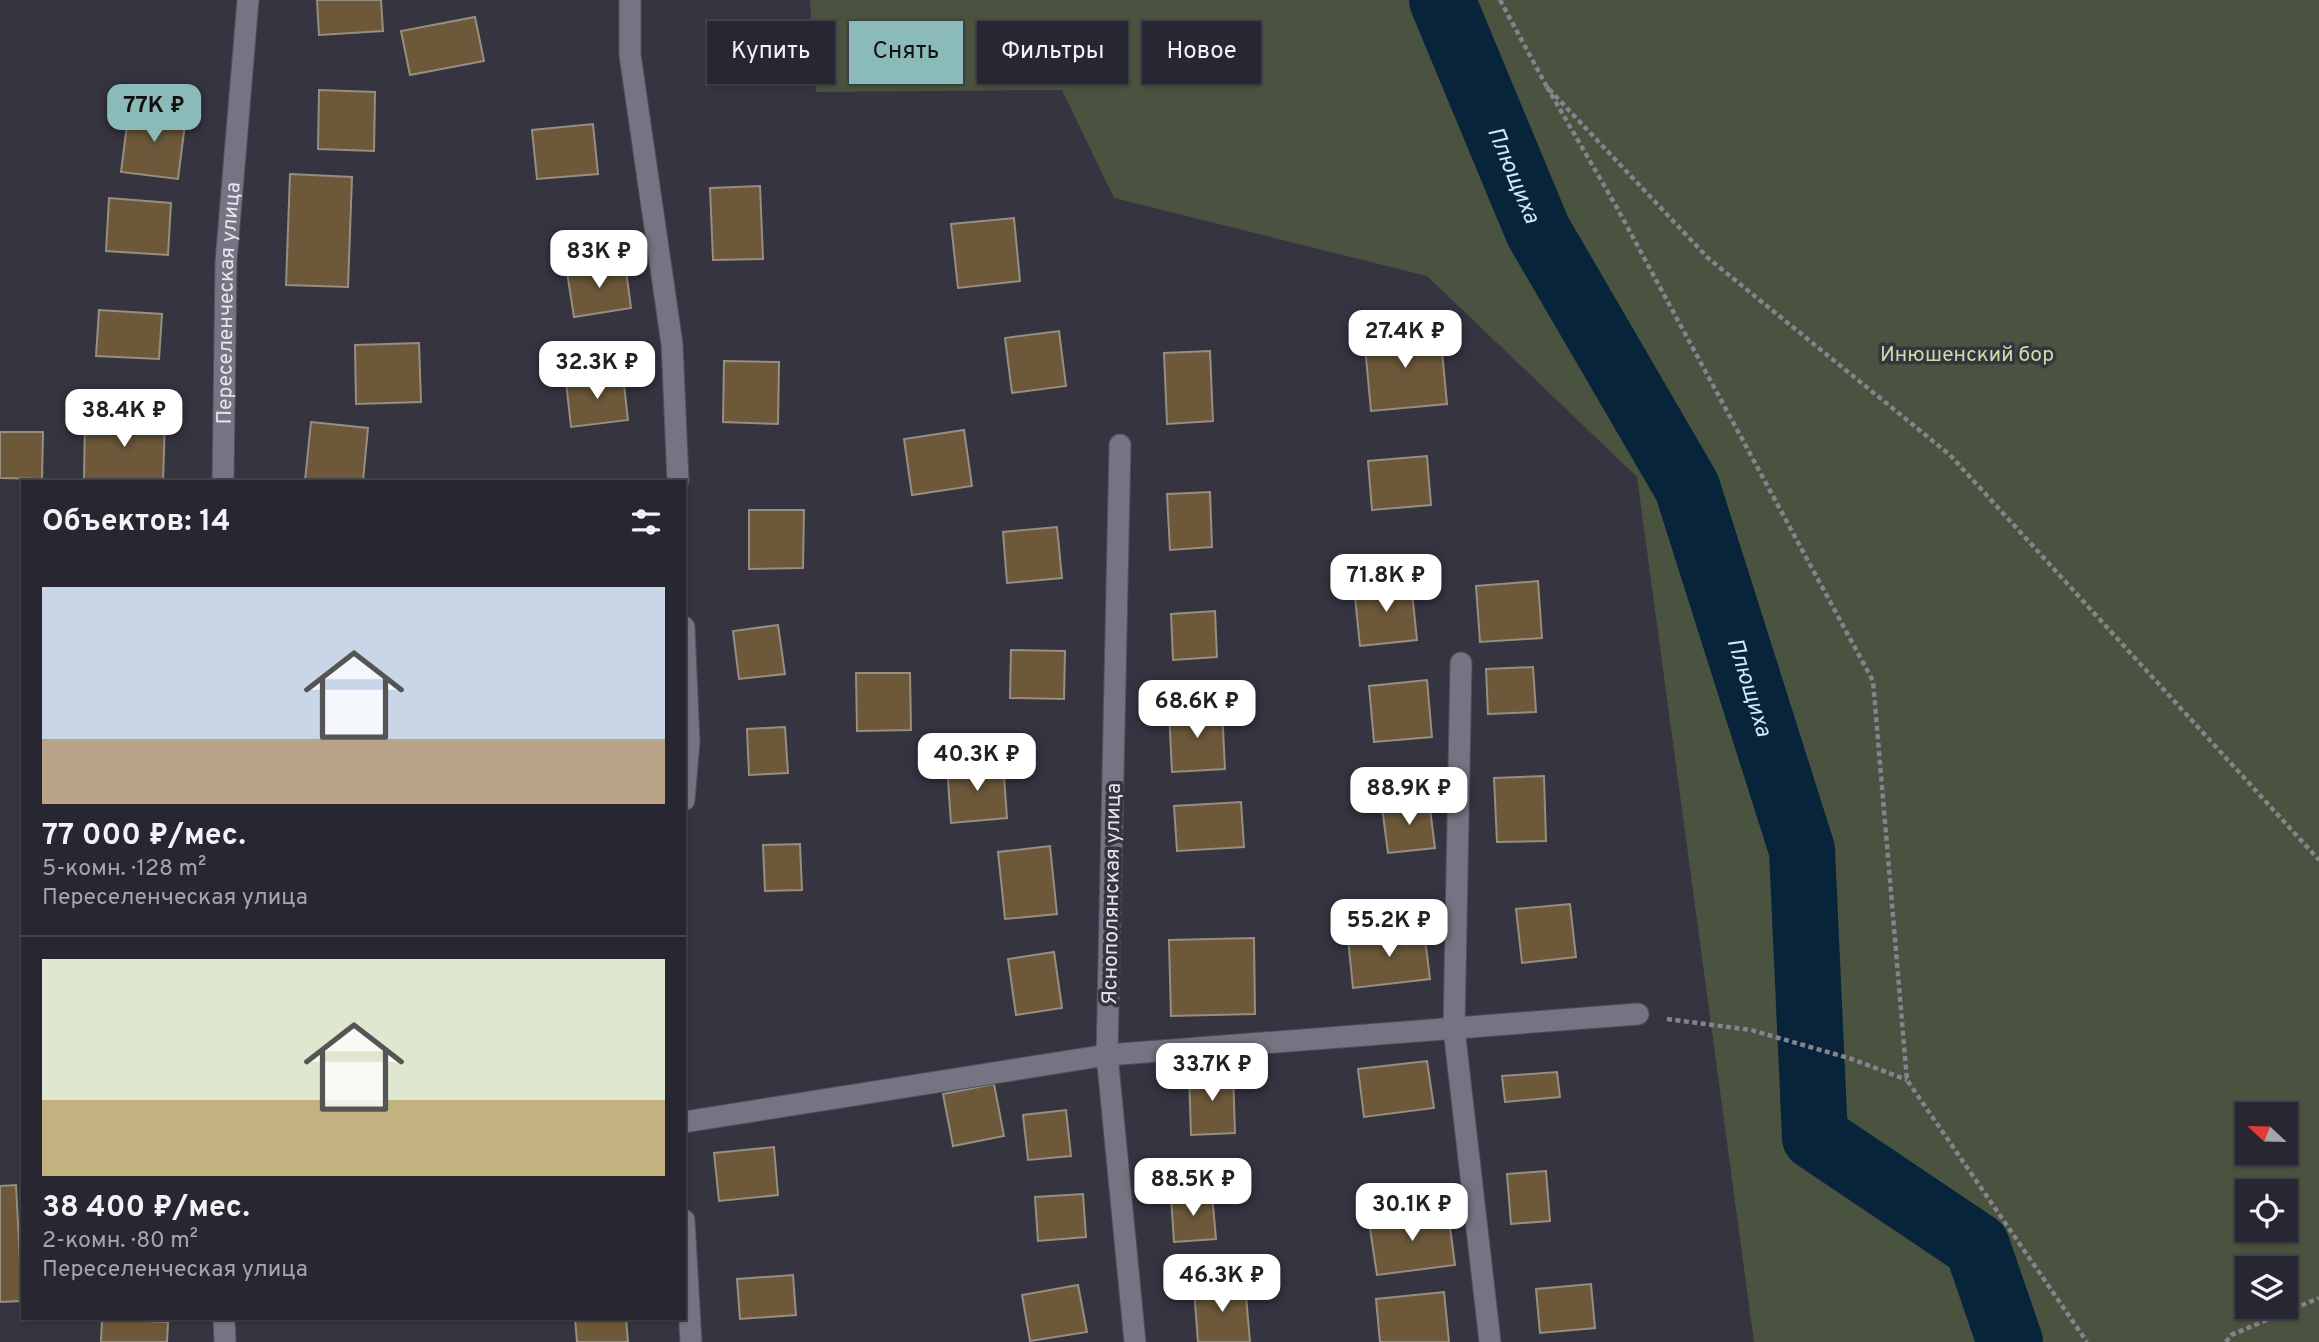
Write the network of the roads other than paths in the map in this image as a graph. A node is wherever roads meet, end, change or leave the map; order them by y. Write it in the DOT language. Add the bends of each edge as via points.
graph roads {
  1 [pos="248,0"];
  2 [pos="630,0"];
  3 [pos="1120,445"];
  4 [pos="223,480"];
  5 [pos="678,480"];
  6 [pos="1461,663"];
  7 [pos="686,672"];
  8 [pos="686,777"];
  9 [pos="1638,1014"];
  10 [pos="1454,1029"];
  11 [pos="1107,1055"];
  12 [pos="686,1122"];
  13 [pos="686,1255"];
  14 [pos="224,1320"];
  15 [pos="225,1342"];
  16 [pos="691,1342"];
  17 [pos="1135,1342"];
  18 [pos="1490,1342"];
  1 -- 4 [label="street, Переселенческая улица" via="226,262"];
  2 -- 5 [label="street" via="630,55 672,344"];
  3 -- 11 [label="street, Яснополянская улица"];
  6 -- 10 [label="street"];
  7 -- 8 [label="street"];
  9 -- 10 [label="street"];
  10 -- 11 [label="street"];
  10 -- 18 [label="street"];
  11 -- 12 [label="street"];
  11 -- 17 [label="street, Яснополянская улица"];
  13 -- 16 [label="street"];
  14 -- 15 [label="street"];
}
